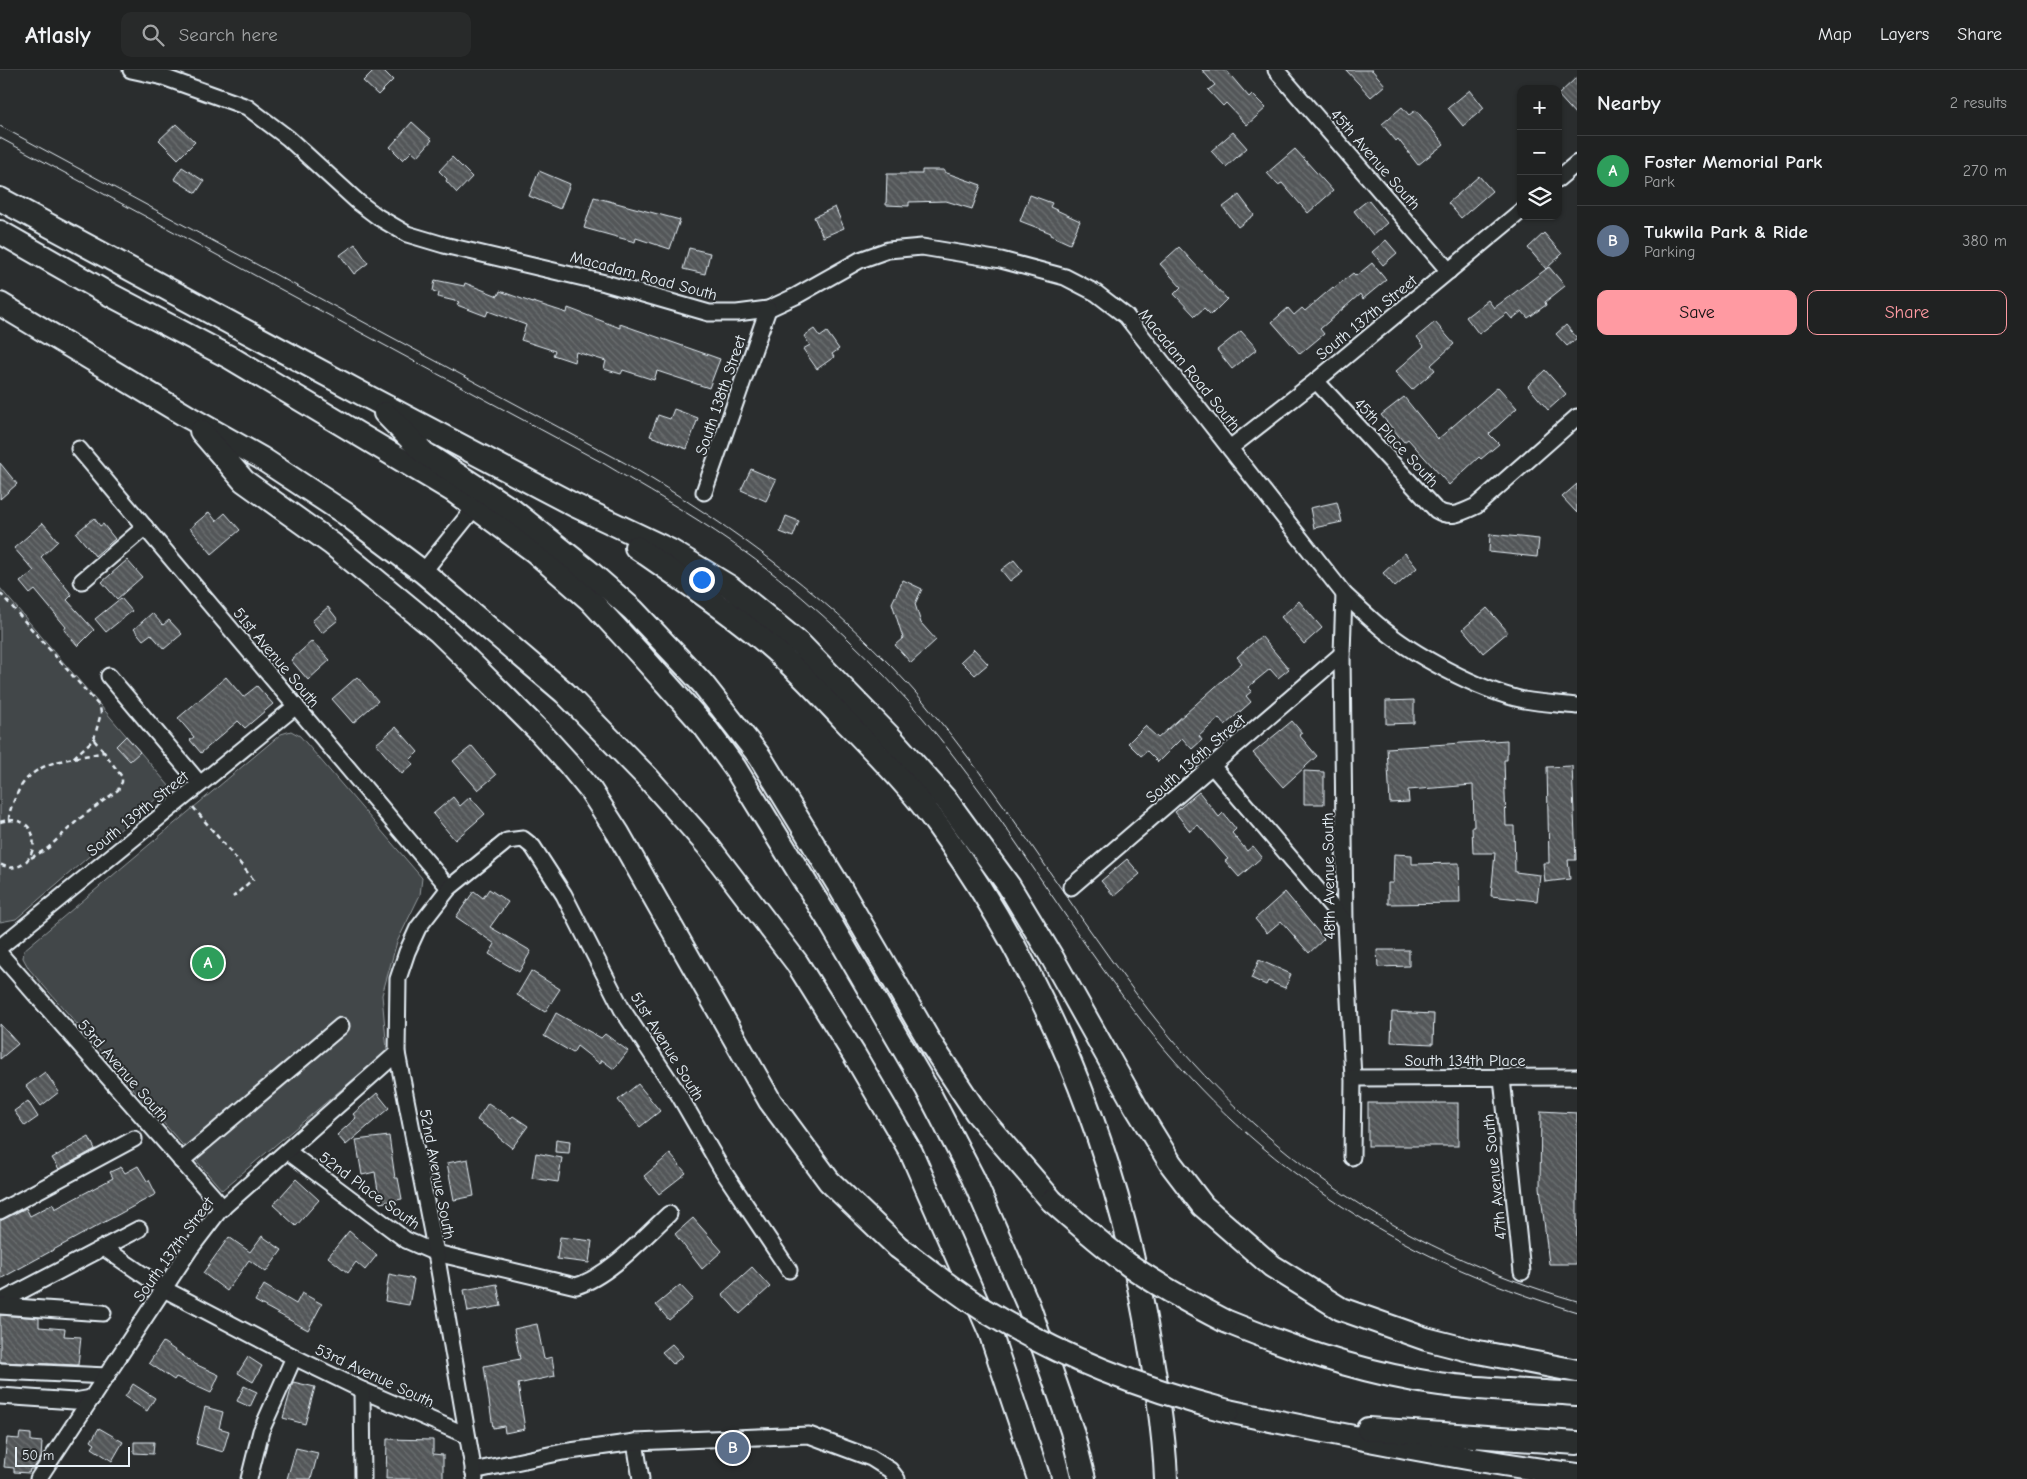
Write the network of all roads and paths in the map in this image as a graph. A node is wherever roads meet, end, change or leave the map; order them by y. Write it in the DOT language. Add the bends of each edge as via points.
graph roads {
  1 [pos="132,70"];
  2 [pos="1276,70"];
  3 [pos="1577,163"];
  4 [pos="1562,176"];
  5 [pos="0,199"];
  6 [pos="1517,214"];
  7 [pos="0,232"];
  8 [pos="1450,271"];
  9 [pos="0,304"];
  10 [pos="768,309"];
  11 [pos="1316,381"];
  12 [pos="370,398"];
  13 [pos="1577,417"];
  14 [pos="190,418"];
  15 [pos="1230,448"];
  16 [pos="79,449"];
  17 [pos="704,492"];
  18 [pos="574,505"];
  19 [pos="475,507"];
  20 [pos="145,527"];
  21 [pos="423,572"];
  22 [pos="82,581"];
  23 [pos="0,593"];
  24 [pos="1344,594"];
  25 [pos="1342,654"];
  26 [pos="108,676"];
  27 [pos="296,706"];
  28 [pos="1577,706"];
  29 [pos="94,739"];
  30 [pos="104,752"];
  31 [pos="71,760"];
  32 [pos="1212,767"];
  33 [pos="200,784"];
  34 [pos="184,796"];
  35 [pos="9,820"];
  36 [pos="0,822"];
  37 [pos="29,859"];
  38 [pos="0,864"];
  39 [pos="1071,887"];
  40 [pos="449,888"];
  41 [pos="233,897"];
  42 [pos="1346,922"];
  43 [pos="0,947"];
  44 [pos="0,954"];
  45 [pos="342,1026"];
  46 [pos="397,1053"];
  47 [pos="1577,1077"];
  48 [pos="1353,1078"];
  49 [pos="1502,1078"];
  50 [pos="134,1139"];
  51 [pos="287,1151"];
  52 [pos="1352,1158"];
  53 [pos="181,1161"];
  54 [pos="223,1208"];
  55 [pos="0,1211"];
  56 [pos="669,1214"];
  57 [pos="139,1229"];
  58 [pos="104,1248"];
  59 [pos="436,1253"];
  60 [pos="789,1270"];
  61 [pos="1522,1272"];
  62 [pos="164,1289"];
  63 [pos="0,1304"];
  64 [pos="103,1313"];
  65 [pos="294,1357"];
  66 [pos="0,1371"];
  67 [pos="1577,1371"];
  68 [pos="107,1376"];
  69 [pos="362,1390"];
  70 [pos="1577,1394"];
  71 [pos="0,1396"];
  72 [pos="92,1398"];
  73 [pos="1284,1423"];
  74 [pos="466,1435"];
  75 [pos="635,1442"];
  76 [pos="1577,1443"];
  77 [pos="474,1475"];
  78 [pos="1577,1475"];
  79 [pos="38,1479"];
  80 [pos="249,1479"];
  81 [pos="363,1479"];
  82 [pos="640,1479"];
  83 [pos="897,1479"];
  84 [pos="1039,1479"];
  85 [pos="1084,1479"];
  86 [pos="1166,1479"];
  1 -- 10 [label="street, Macadam Road South" via="164,76 247,107 288,138 358,202 408,234 605,283 709,313 737,314"];
  2 -- 8 [label="street, 45th Avenue South"];
  3 -- 4 [label="street"];
  5 -- 12 [label="highway"];
  6 -- 8 [label="street, South 137th Street"];
  7 -- 19 [label="highway" via="230,358 408,462"];
  8 -- 11 [label="street, South 137th Street"];
  9 -- 14 [label="highway"];
  10 -- 15 [label="street, Macadam Road South" via="860,260 888,250 922,247 968,253 1065,277 1096,293 1126,316"];
  10 -- 17 [label="street, South 138th Street"];
  11 -- 13 [label="street, 45th Place South" via="1436,510 1445,515 1458,515 1476,506"];
  11 -- 15 [label="street, South 137th Street"];
  12 -- 18 [label="highway"];
  12 -- 70 [label="highway, bridge" via="424,453 512,510 585,568 639,616 702,683 760,757 981,1119 1052,1201 1090,1234 1183,1299 1225,1321 1315,1356 1373,1372 1451,1386"];
  14 -- 21 [label="highway" via="314,492"];
  14 -- 73 [label="highway, bridge" via="244,481 332,544 439,632 569,764 618,833 770,1100 829,1181 898,1247 983,1309 1072,1358 1174,1397"];
  15 -- 24 [label="street, Macadam Road South"];
  16 -- 20 [label="street, 51st Avenue South"];
  18 -- 67 [label="highway" via="670,551 730,587 801,645 894,740 947,801 1009,886 1171,1164 1203,1206 1250,1248 1272,1266 1341,1309 1392,1328 1473,1351"];
  18 -- 86 [label="highway" via="725,609 802,676 938,825 1012,940 1076,1076 1116,1190 1139,1284 1153,1364"];
  19 -- 21 [label="street"];
  19 -- 85 [label="highway" via="534,551 590,600 704,727 765,813 927,1088 973,1178 1029,1307 1072,1431"];
  20 -- 22 [label="street"];
  20 -- 27 [label="street, 51st Avenue South"];
  21 -- 84 [label="highway" via="565,693 613,742 708,846 797,963 911,1152 990,1332"];
  23 -- 29 [label="path" via="100,708"];
  24 -- 25 [label="street, 48th Avenue South"];
  24 -- 28 [label="street, Macadam Road South" via="1378,626 1449,671 1522,699"];
  25 -- 32 [label="street, South 136th Street"];
  25 -- 42 [label="street, 48th Avenue South"];
  26 -- 33 [label="street"];
  27 -- 33 [label="street, South 139th Street"];
  27 -- 40 [label="street, 51st Avenue South"];
  29 -- 30 [label="path"];
  29 -- 31 [label="path"];
  30 -- 31 [label="path"];
  30 -- 37 [label="path" via="122,777 118,790 79,819 48,848"];
  31 -- 35 [label="path" via="42,766 26,777 9,811"];
  32 -- 39 [label="street, South 136th Street"];
  32 -- 42 [label="street"];
  33 -- 34 [label="street, South 139th Street"];
  34 -- 41 [label="path" via="253,879"];
  34 -- 43 [label="street, South 139th Street"];
  35 -- 36 [label="path"];
  35 -- 37 [label="path" via="18,821 32,833 33,851"];
  37 -- 38 [label="path" via="12,867"];
  40 -- 46 [label="street, 52nd Avenue South" via="418,928 398,980"];
  40 -- 60 [label="street, 51st Avenue South" via="507,841 523,839 534,847 564,895 622,1009 679,1095 720,1168"];
  42 -- 48 [label="street, 48th Avenue South"];
  44 -- 53 [label="street, 53rd Avenue South"];
  45 -- 53 [label="street"];
  46 -- 51 [label="street, South 137th Street"];
  46 -- 59 [label="street, 52nd Avenue South"];
  47 -- 49 [label="street, South 134th Place"];
  48 -- 49 [label="street, South 134th Place"];
  48 -- 52 [label="street, 48th Avenue South"];
  49 -- 61 [label="street, 47th Avenue South"];
  50 -- 55 [label="street"];
  51 -- 54 [label="street, South 137th Street"];
  51 -- 59 [label="street, 52nd Place South" via="406,1240"];
  53 -- 54 [label="street, 53rd Avenue South"];
  54 -- 62 [label="street, South 137th Street" via="190,1249"];
  56 -- 59 [label="street" via="605,1272 576,1286"];
  57 -- 58 [label="street"];
  58 -- 62 [label="street, 53rd Avenue South"];
  58 -- 63 [label="street"];
  59 -- 74 [label="street, 52nd Avenue South"];
  62 -- 65 [label="street, 53rd Avenue South"];
  62 -- 68 [label="street, South 137th Street"];
  63 -- 64 [label="street"];
  65 -- 69 [label="street, 53rd Avenue South"];
  65 -- 80 [label="street" via="261,1431"];
  66 -- 68 [label="street"];
  68 -- 72 [label="street, South 137th Street"];
  69 -- 74 [label="street, 53rd Avenue South"];
  69 -- 81 [label="street"];
  71 -- 72 [label="street" via="74,1401"];
  72 -- 79 [label="street, South 137th Street"];
  73 -- 76 [label="highway"];
  73 -- 78 [label="highway" via="1488,1463"];
  74 -- 77 [label="street, 52nd Avenue South"];
  75 -- 77 [label="street" via="563,1452"];
  75 -- 82 [label="street"];
  75 -- 83 [label="street" via="809,1435 871,1458 890,1470"];
}
